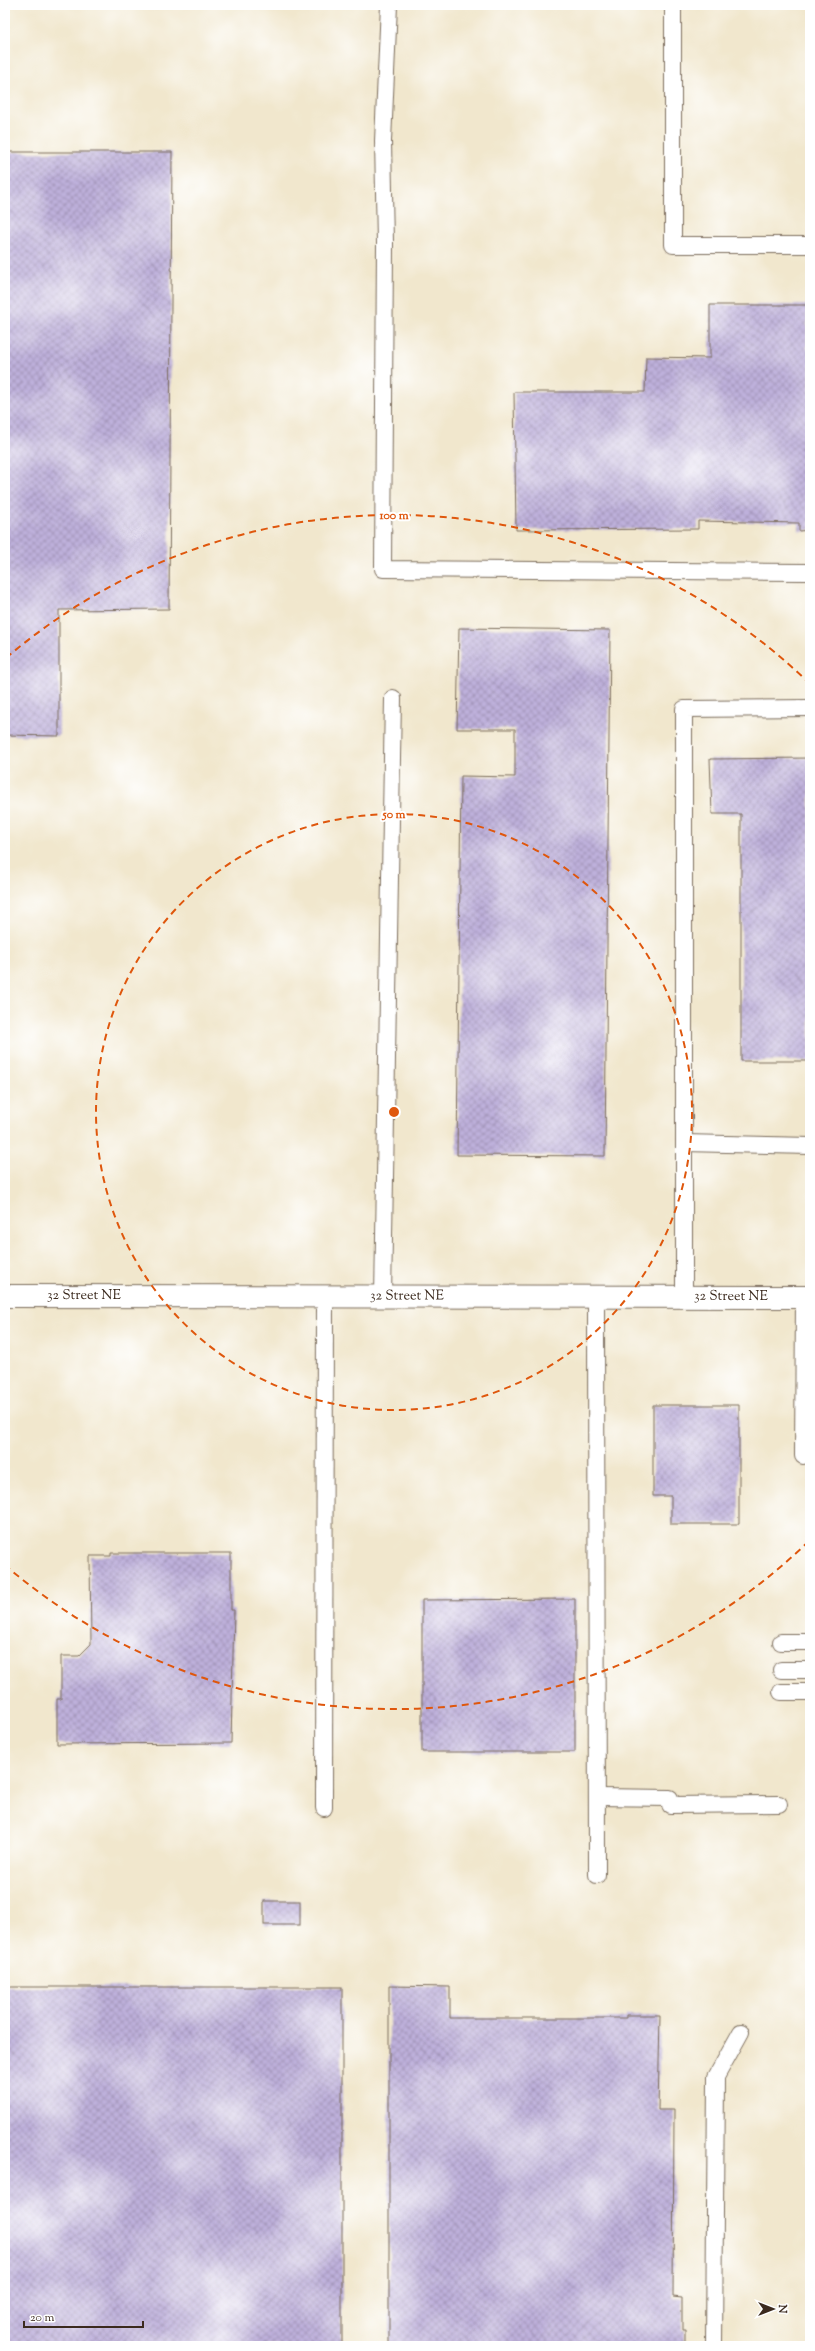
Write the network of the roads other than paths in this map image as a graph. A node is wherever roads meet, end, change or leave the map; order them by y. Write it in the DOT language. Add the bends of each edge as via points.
graph roads {
  1 [pos="389,5"];
  2 [pos="673,5"];
  3 [pos="810,245"];
  4 [pos="810,572"];
  5 [pos="393,698"];
  6 [pos="810,708"];
  7 [pos="684,1143"];
  8 [pos="810,1146"];
  9 [pos="5,1296"];
  10 [pos="325,1296"];
  11 [pos="384,1297"];
  12 [pos="596,1297"];
  13 [pos="684,1297"];
  14 [pos="807,1297"];
  15 [pos="802,1456"];
  16 [pos="781,1642"];
  17 [pos="810,1642"];
  18 [pos="781,1670"];
  19 [pos="810,1670"];
  20 [pos="781,1692"];
  21 [pos="810,1692"];
  22 [pos="597,1797"];
  23 [pos="779,1804"];
  24 [pos="324,1808"];
  25 [pos="597,1876"];
  26 [pos="741,2032"];
  27 [pos="714,2346"];
  1 -- 4 [label="lane" via="383,142 384,569"];
  2 -- 3 [label="lane" via="673,245"];
  5 -- 11 [label="lane"];
  6 -- 7 [label="lane" via="684,709"];
  7 -- 8 [label="lane"];
  7 -- 13 [label="lane"];
  9 -- 10 [label="street, 32 Street NE"];
  10 -- 11 [label="street, 32 Street NE"];
  10 -- 24 [label="lane"];
  11 -- 12 [label="street, 32 Street NE"];
  12 -- 13 [label="street, 32 Street NE"];
  12 -- 22 [label="lane"];
  13 -- 14 [label="street, 32 Street NE"];
  14 -- 15 [label="lane"];
  16 -- 17 [label="lane"];
  18 -- 19 [label="lane"];
  20 -- 21 [label="lane"];
  22 -- 23 [label="lane"];
  22 -- 25 [label="lane"];
  26 -- 27 [label="lane" via="716,2077"];
}
